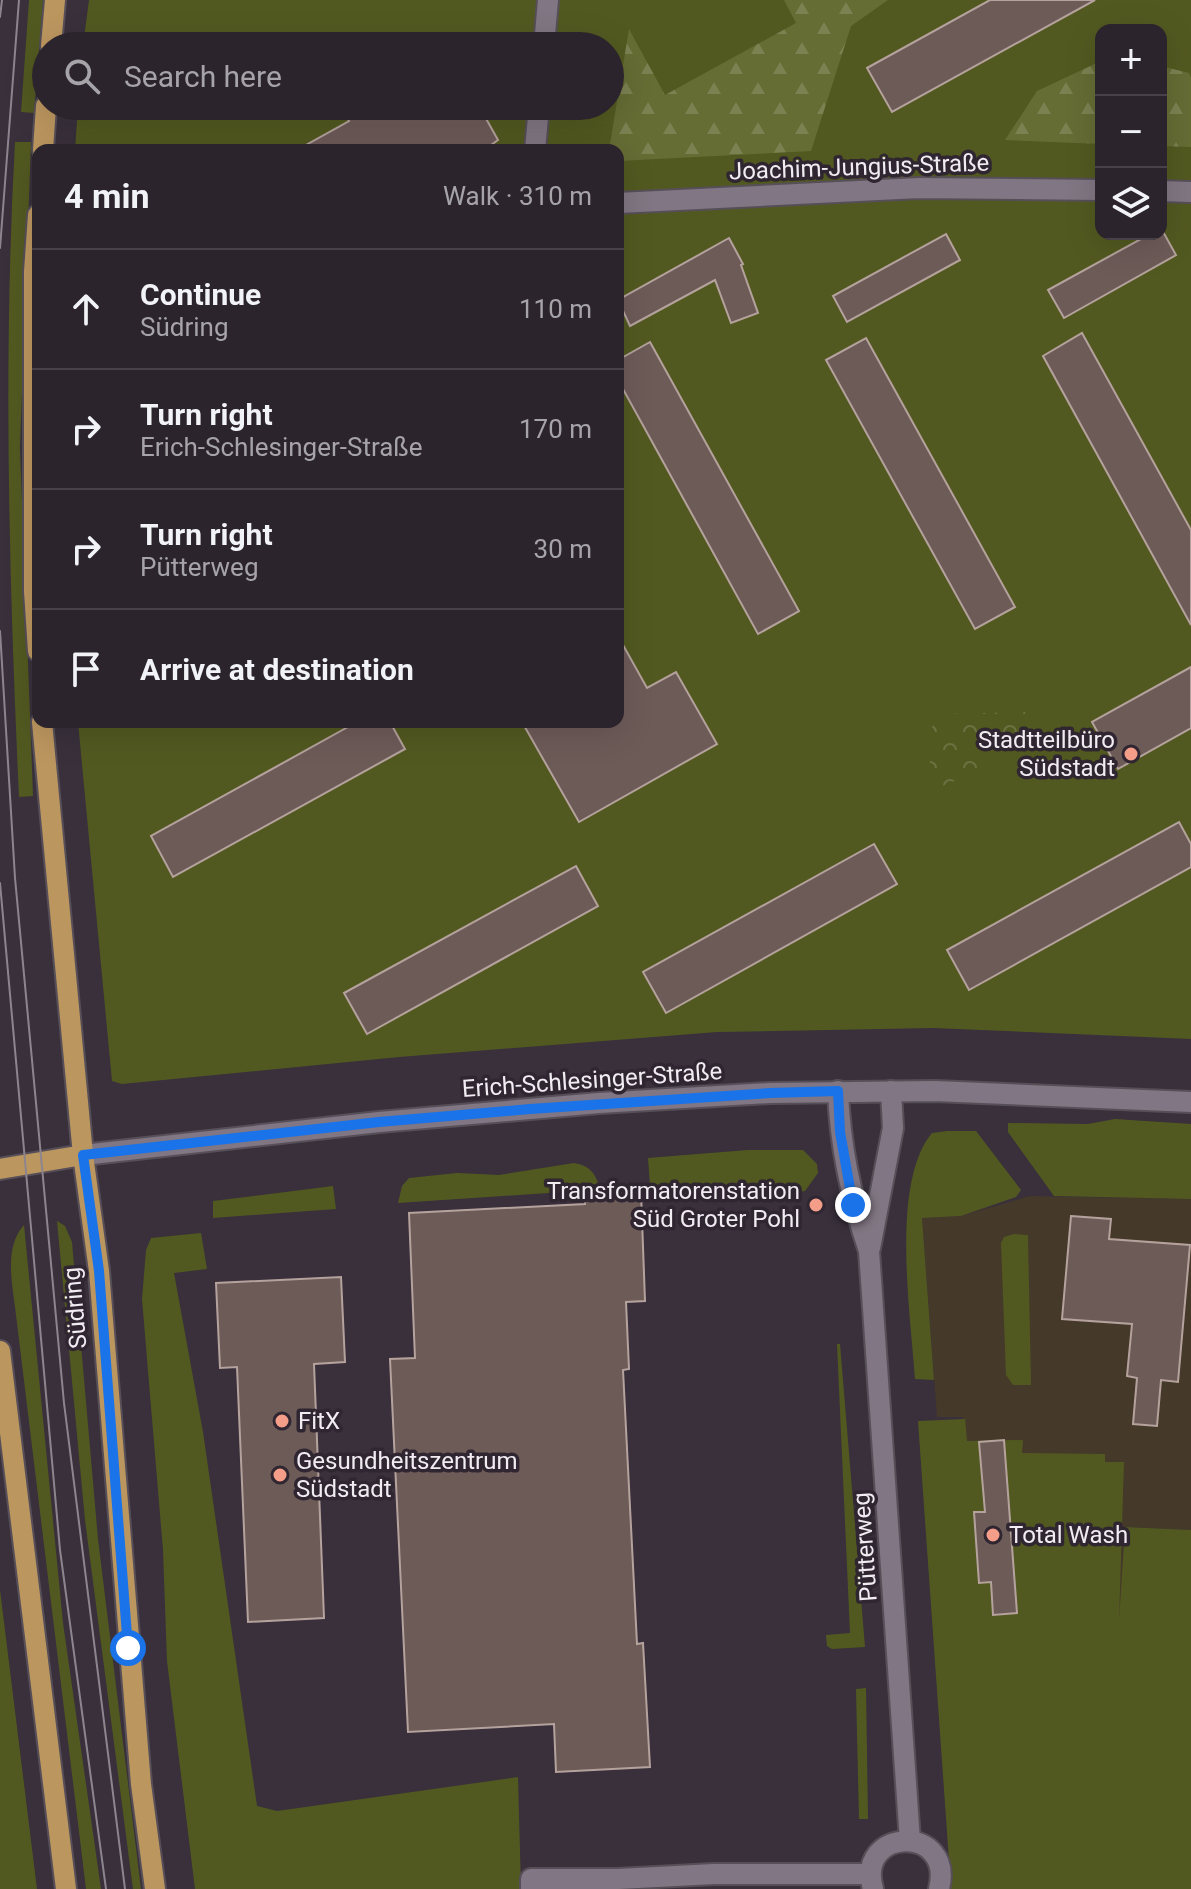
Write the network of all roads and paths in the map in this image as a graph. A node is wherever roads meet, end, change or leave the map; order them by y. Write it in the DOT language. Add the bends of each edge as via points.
graph roads {
  1 [pos="55,0"];
  2 [pos="548,0"];
  3 [pos="52,32"];
  4 [pos="545,32"];
  5 [pos="45,120"];
  6 [pos="538,120"];
  7 [pos="43,144"];
  8 [pos="536,144"];
  9 [pos="1095,190"];
  10 [pos="1167,191"];
  11 [pos="1191,192"];
  12 [pos="624,203"];
  13 [pos="43,728"];
  14 [pos="838,1091"];
  15 [pos="891,1091"];
  16 [pos="1191,1102"];
  17 [pos="83,1155"];
  18 [pos="0,1169"];
  19 [pos="869,1251"];
  20 [pos="0,1351"];
  21 [pos="910,1841"];
  22 [pos="871,1881"];
  23 [pos="66,1889"];
  24 [pos="155,1889"];
  25 [pos="531,1889"];
  26 [pos="939,1889"];
  1 -- 3 [label="main road"];
  2 -- 4 [label="street"];
  5 -- 7 [label="main road"];
  6 -- 8 [label="street"];
  9 -- 12 [label="street, Joachim-Jungius-Straße" via="919,188"];
  10 -- 11 [label="street"];
  13 -- 17 [label="main road, Südring"];
  14 -- 15 [label="street, Erich-Schlesinger-Straße"];
  14 -- 17 [label="street, Erich-Schlesinger-Straße" via="530,1109"];
  14 -- 19 [label="street, Pütterweg" via="853,1205"];
  15 -- 16 [label="street, Erich-Schlesinger-Straße"];
  15 -- 19 [label="street, Pütterweg" via="893,1128"];
  17 -- 18 [label="main road, Erich-Schlesinger-Straße"];
  17 -- 24 [label="main road, Südring" via="99,1271 128,1648"];
  19 -- 21 [label="street, Pütterweg"];
  20 -- 23 [label="main road"];
  21 -- 22 [label="street" via="887,1845 879,1853"];
  21 -- 26 [label="street" via="922,1844 939,1863"];
  22 -- 25 [label="street" via="531,1879"];
}
